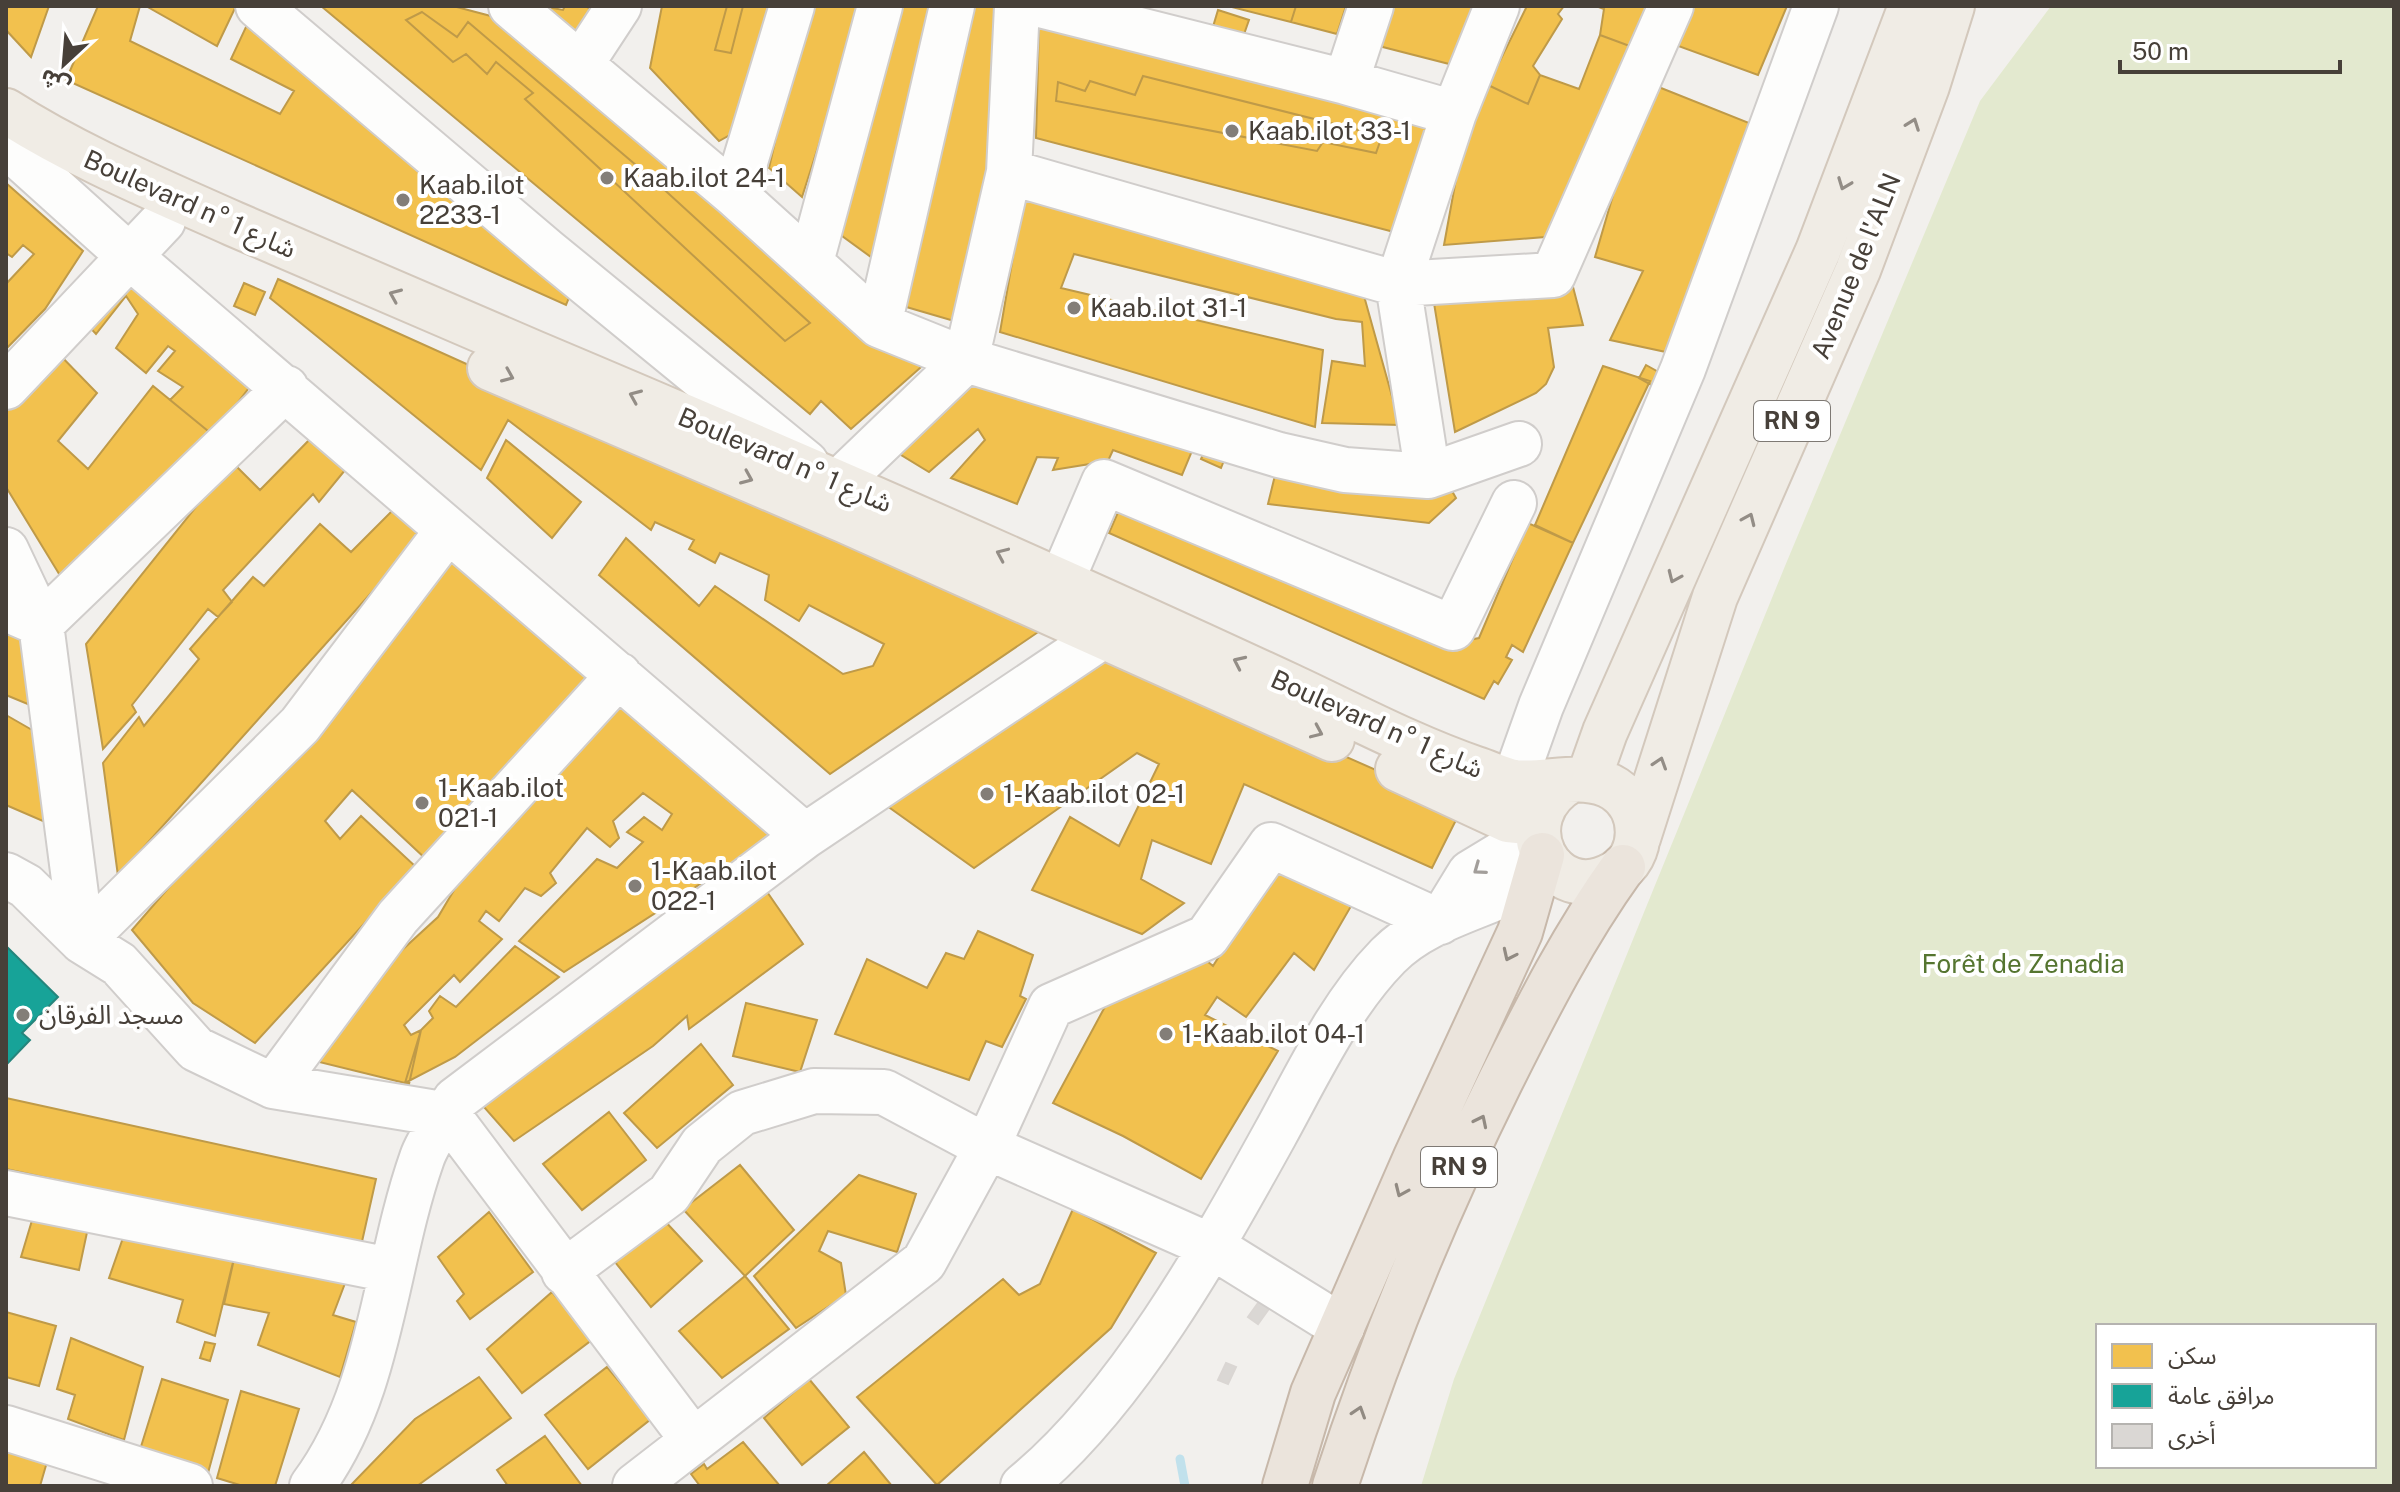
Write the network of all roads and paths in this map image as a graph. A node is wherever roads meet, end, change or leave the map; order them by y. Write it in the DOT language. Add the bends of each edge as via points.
graph roads {
  1 [pos="258,6"];
  2 [pos="511,6"];
  3 [pos="619,6"];
  4 [pos="792,6"];
  5 [pos="880,6"];
  6 [pos="952,6"];
  7 [pos="1017,6"];
  8 [pos="1044,6"];
  9 [pos="1371,6"];
  10 [pos="1497,6"];
  11 [pos="1671,6"];
  12 [pos="1816,6"];
  13 [pos="1911,6"];
  14 [pos="1952,6"];
  15 [pos="581,64"];
  16 [pos="1346,82"];
  17 [pos="6,111"];
  18 [pos="1454,113"];
  19 [pos="6,144"];
  20 [pos="1009,172"];
  21 [pos="735,195"];
  22 [pos="163,221"];
  23 [pos="128,255"];
  24 [pos="811,262"];
  25 [pos="1398,284"];
  26 [pos="879,325"];
  27 [pos="966,360"];
  28 [pos="6,387"];
  29 [pos="286,388"];
  30 [pos="1519,444"];
  31 [pos="1428,476"];
  32 [pos="828,477"];
  33 [pos="1514,503"];
  34 [pos="448,530"];
  35 [pos="6,550"];
  36 [pos="1062,580"];
  37 [pos="24,616"];
  38 [pos="1103,636"];
  39 [pos="619,675"];
  40 [pos="1580,780"];
  41 [pos="1514,782"];
  42 [pos="805,836"];
  43 [pos="1540,853"];
  44 [pos="1631,853"];
  45 [pos="6,875"];
  46 [pos="1440,922"];
  47 [pos="82,941"];
  48 [pos="273,1086"];
  49 [pos="448,1115"];
  50 [pos="987,1147"];
  51 [pos="6,1193"];
  52 [pos="1213,1247"];
  53 [pos="390,1270"];
  54 [pos="564,1272"];
  55 [pos="1342,1327"];
  56 [pos="6,1428"];
  57 [pos="693,1440"];
  58 [pos="190,1486"];
  59 [pos="312,1486"];
  60 [pos="635,1486"];
  61 [pos="1023,1486"];
  62 [pos="1285,1486"];
  63 [pos="1335,1486"];
  1 -- 32 [label="street" via="547,251"];
  2 -- 15 [label="street"];
  3 -- 15 [label="street"];
  4 -- 21 [label="street"];
  5 -- 24 [label="street"];
  6 -- 26 [label="street"];
  7 -- 20 [label="street"];
  8 -- 16 [label="street"];
  9 -- 16 [label="street"];
  10 -- 18 [label="street"];
  11 -- 25 [label="street" via="1553,275"];
  12 -- 41 [label="street" via="1683,369"];
  13 -- 40 [label="main road, one-way" via="1818,251"];
  44 -- 14 [label="main road, Avenue de l'ALN / RN 9, one-way" via="1715,597 1858,270"];
  15 -- 21 [label="street"];
  16 -- 18 [label="street"];
  32 -- 17 [label="main road, Boulevard n° شارع 1, one-way" via="77,154"];
  18 -- 25 [label="street"];
  19 -- 22 [label="main road, Boulevard n° شارع 1"];
  19 -- 23 [label="street"];
  20 -- 25 [label="street"];
  20 -- 27 [label="street"];
  21 -- 24 [label="street"];
  22 -- 23 [label="street"];
  22 -- 38 [label="main road, Boulevard n° شارع 1, one-way"];
  23 -- 28 [label="street"];
  23 -- 29 [label="street"];
  24 -- 26 [label="street"];
  25 -- 31 [label="street"];
  26 -- 27 [label="street"];
  27 -- 31 [label="street" via="1279,455 1345,470"];
  27 -- 32 [label="street"];
  29 -- 34 [label="street"];
  29 -- 37 [label="street"];
  30 -- 31 [label="street"];
  36 -- 32 [label="main road, Boulevard n° شارع 1, one-way"];
  33 -- 36 [label="street" via="1453,628 1104,482"];
  34 -- 39 [label="street"];
  34 -- 47 [label="street" via="300,725"];
  35 -- 37 [label="street"];
  41 -- 36 [label="main road, Boulevard n° شارع 1, one-way" via="1444,758"];
  37 -- 47 [label="street"];
  38 -- 42 [label="street"];
  38 -- 43 [label="main road, Boulevard n° شارع 1, one-way" via="1508,820"];
  39 -- 42 [label="street"];
  39 -- 48 [label="street" via="398,917"];
  40 -- 41 [label="main road, Boulevard n° شارع 1"];
  40 -- 43 [label="main road" via="1556,789 1544,802"];
  40 -- 44 [label="main road" via="1605,783 1626,798 1638,821"];
  42 -- 49 [label="street" via="455,1100"];
  43 -- 44 [label="main road" via="1565,877 1595,881"];
  43 -- 46 [label="street"];
  43 -- 55 [label="highway, RN 9, one-way" via="1520,932"];
  63 -- 44 [label="highway, RN 9, one-way" via="1377,1358 1470,1142 1571,945"];
  45 -- 47 [label="street" via="26,886"];
  46 -- 50 [label="street" via="1271,845 1207,937 1051,1006"];
  46 -- 52 [label="street" via="1389,955 1340,1020"];
  47 -- 48 [label="street" via="119,964 196,1049"];
  48 -- 49 [label="street"];
  49 -- 53 [label="street" via="423,1155"];
  49 -- 54 [label="street"];
  50 -- 52 [label="street"];
  50 -- 54 [label="street" via="884,1092 814,1091 742,1113 702,1145 669,1194"];
  50 -- 57 [label="street" via="924,1262"];
  51 -- 53 [label="street"];
  52 -- 55 [label="street"];
  52 -- 61 [label="street" via="1097,1412"];
  53 -- 59 [label="street" via="360,1401"];
  54 -- 57 [label="street"];
  55 -- 62 [label="highway, RN 9" via="1313,1393"];
  56 -- 58 [label="street"];
  57 -- 60 [label="street"];
}
